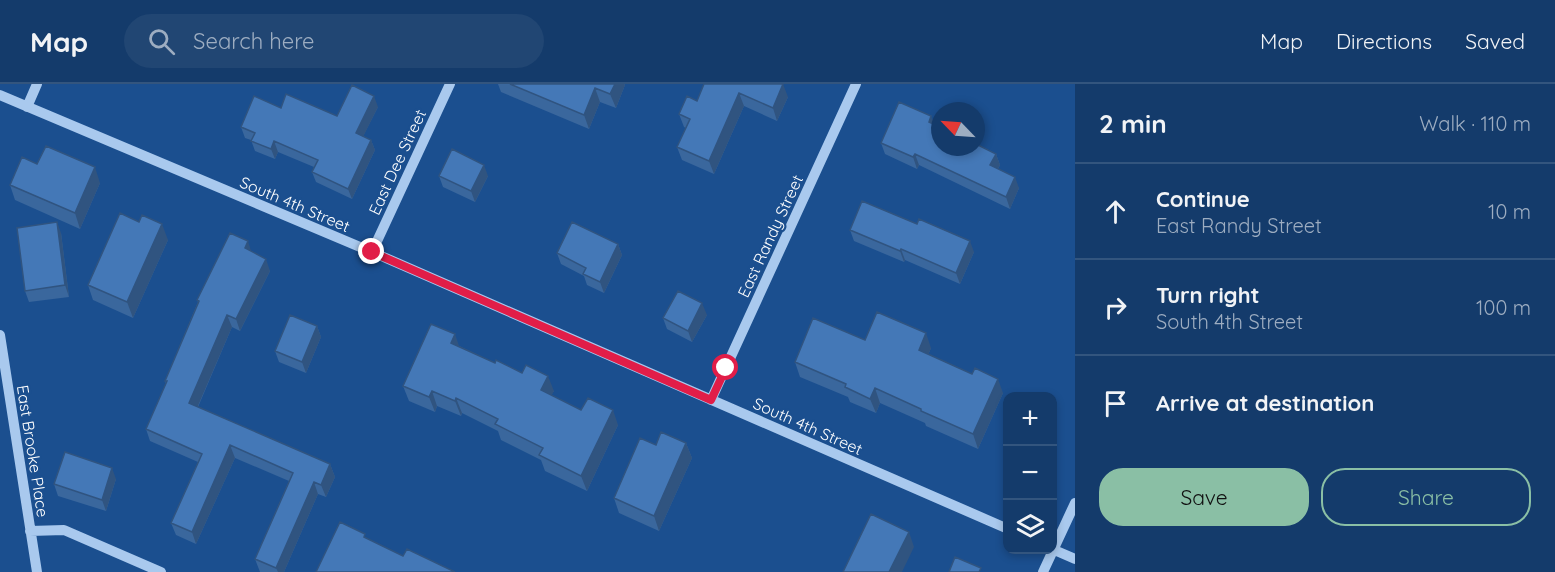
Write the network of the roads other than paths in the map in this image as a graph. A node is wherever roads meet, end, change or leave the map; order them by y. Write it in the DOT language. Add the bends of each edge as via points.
graph roads {
  1 [pos="38,84"];
  2 [pos="450,84"];
  3 [pos="856,84"];
  4 [pos="0,95"];
  5 [pos="27,107"];
  6 [pos="372,252"];
  7 [pos="0,335"];
  8 [pos="711,400"];
  9 [pos="1075,503"];
  10 [pos="1003,527"];
  11 [pos="30,531"];
  12 [pos="1057,541"];
  13 [pos="1057,551"];
  14 [pos="1051,554"];
  15 [pos="1075,559"];
  16 [pos="37,572"];
  17 [pos="161,572"];
  18 [pos="1043,572"];
  1 -- 5 [label="street"];
  2 -- 6 [label="street, East Dee Street"];
  3 -- 8 [label="street, East Randy Street"];
  4 -- 5 [label="street, South 4th Street"];
  5 -- 6 [label="street, South 4th Street"];
  6 -- 8 [label="street, South 4th Street"];
  7 -- 11 [label="street, East Brooke Place"];
  8 -- 10 [label="street, South 4th Street"];
  9 -- 12 [label="street"];
  11 -- 16 [label="street, East Brooke Place"];
  11 -- 17 [label="street" via="64,530"];
  13 -- 15 [label="street"];
  14 -- 18 [label="street"];
}
